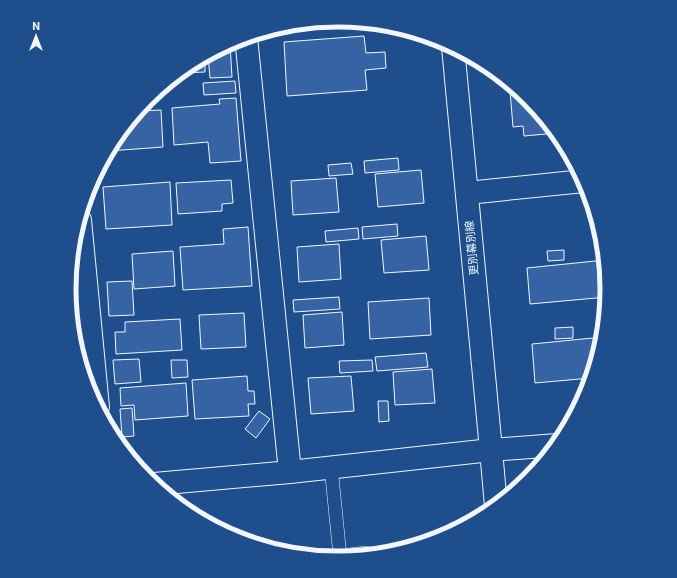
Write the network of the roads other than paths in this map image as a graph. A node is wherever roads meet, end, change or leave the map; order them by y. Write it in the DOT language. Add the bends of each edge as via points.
graph roads {
  1 [pos="247,44"];
  2 [pos="454,54"];
  3 [pos="577,182"];
  4 [pos="467,193"];
  5 [pos="82,239"];
  6 [pos="96,390"];
  7 [pos="548,446"];
  8 [pos="491,450"];
  9 [pos="331,467"];
  10 [pos="290,472"];
  11 [pos="163,483"];
  12 [pos="495,499"];
  13 [pos="339,551"];
  1 -- 10 [label="street"];
  2 -- 4 [label="street, 更別幕別線"];
  3 -- 4 [label="street"];
  4 -- 8 [label="street, 更別幕別線"];
  5 -- 6 [label="street"];
  7 -- 8 [label="street"];
  8 -- 9 [label="street"];
  8 -- 12 [label="street, 更別幕別線"];
  9 -- 10 [label="street"];
  9 -- 13 [label="lane"];
  10 -- 11 [label="street"];
}
